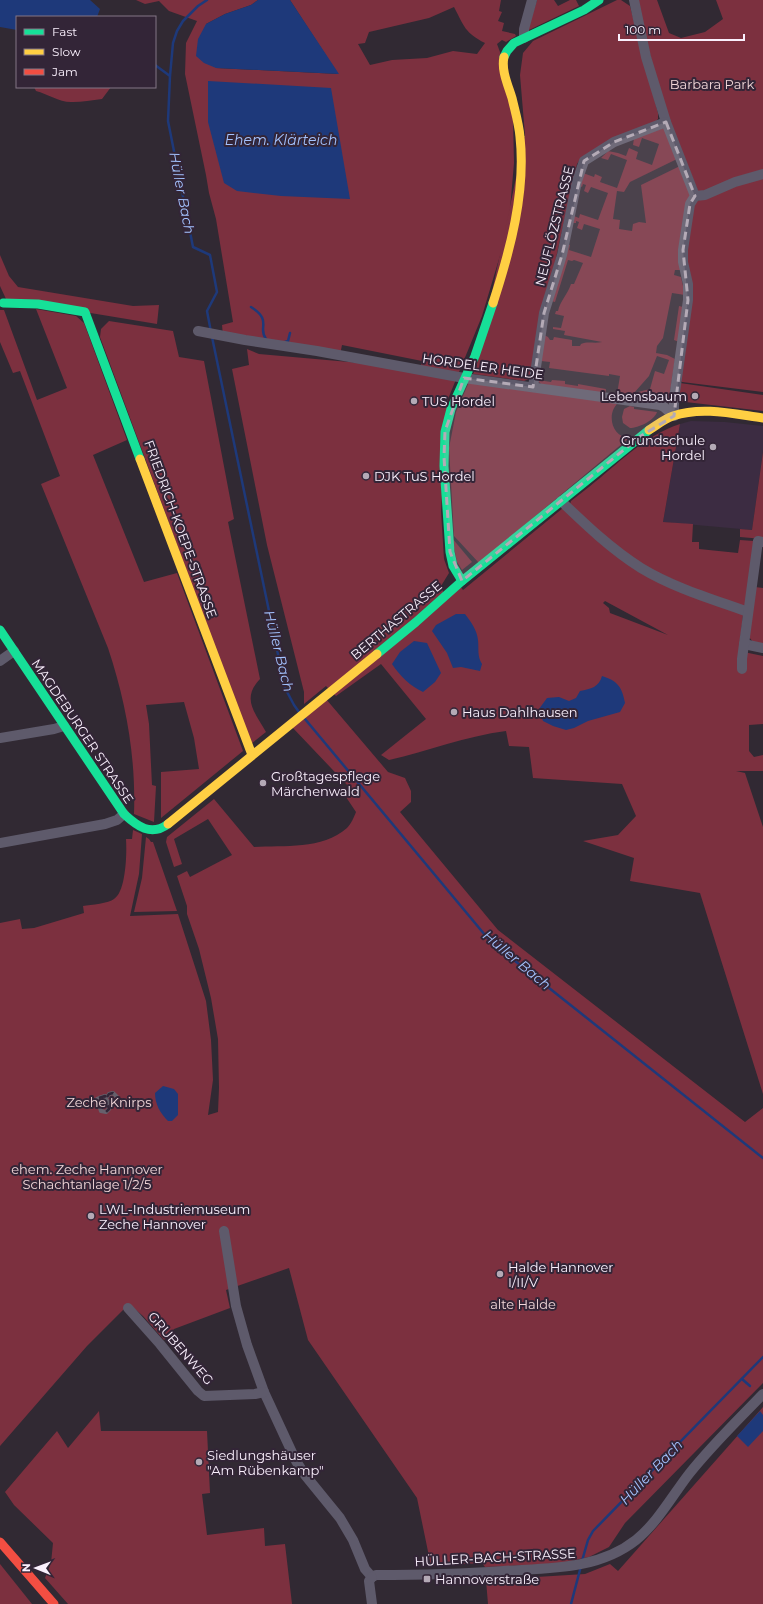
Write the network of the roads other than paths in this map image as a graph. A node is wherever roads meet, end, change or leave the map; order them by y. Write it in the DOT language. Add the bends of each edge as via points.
graph roads {
  1 [pos="532,0"];
  2 [pos="599,0"];
  3 [pos="634,0"];
  4 [pos="524,38"];
  5 [pos="666,122"];
  6 [pos="763,174"];
  7 [pos="695,196"];
  8 [pos="3,303"];
  9 [pos="198,331"];
  10 [pos="464,378"];
  11 [pos="533,387"];
  12 [pos="674,416"];
  13 [pos="763,418"];
  14 [pos="561,501"];
  15 [pos="760,542"];
  16 [pos="462,581"];
  17 [pos="748,612"];
  18 [pos="0,630"];
  19 [pos="744,644"];
  20 [pos="763,648"];
  21 [pos="14,651"];
  22 [pos="0,661"];
  23 [pos="742,669"];
  24 [pos="64,726"];
  25 [pos="0,738"];
  26 [pos="252,755"];
  27 [pos="124,814"];
  28 [pos="133,822"];
  29 [pos="0,843"];
  30 [pos="224,1231"];
  31 [pos="128,1308"];
  32 [pos="264,1392"];
  33 [pos="763,1394"];
  34 [pos="0,1542"];
  35 [pos="372,1577"];
  36 [pos="54,1604"];
  37 [pos="372,1604"];
  1 -- 4 [label="street"];
  2 -- 4 [label="street" via="584,10"];
  3 -- 5 [label="street" via="646,57"];
  4 -- 10 [label="street" via="507,49 503,60 521,147 518,198 498,286 479,346"];
  5 -- 7 [label="street"];
  5 -- 11 [label="street, NEUFLÖZSTRASSE" via="614,142 584,161 577,181 562,255 544,313"];
  6 -- 7 [label="street" via="735,182 705,195"];
  7 -- 12 [label="street" via="690,204 683,250 688,300 674,399"];
  8 -- 26 [label="street, FRIEDRICH-KOEPE-STRASSE" via="38,304 86,312"];
  9 -- 10 [label="street, HORDELER HEIDE"];
  10 -- 11 [label="street, HORDELER HEIDE"];
  10 -- 16 [label="street" via="445,431 444,457 450,552 453,566"];
  11 -- 12 [label="street, HORDELER HEIDE" via="660,405"];
  12 -- 13 [label="street" via="702,412"];
  12 -- 14 [label="street, BERTHASTRASSE" via="641,436"];
  14 -- 16 [label="street, BERTHASTRASSE"];
  14 -- 17 [label="street" via="606,542 641,568 679,587"];
  15 -- 17 [label="street"];
  16 -- 26 [label="street, BERTHASTRASSE" via="416,622"];
  17 -- 19 [label="street"];
  18 -- 21 [label="street, MAGDEBURGER STRASSE"];
  19 -- 20 [label="street"];
  19 -- 23 [label="street"];
  21 -- 22 [label="street"];
  21 -- 24 [label="street, MAGDEBURGER STRASSE"];
  24 -- 25 [label="street"];
  24 -- 27 [label="street, MAGDEBURGER STRASSE"];
  26 -- 28 [label="street, BERTHASTRASSE" via="164,827 154,831"];
  27 -- 28 [label="street, MAGDEBURGER STRASSE"];
  27 -- 29 [label="street" via="117,820 105,824"];
  30 -- 32 [label="street" via="236,1306"];
  31 -- 32 [label="street, GRUBENWEG" via="204,1396"];
  32 -- 35 [label="street" via="296,1461 340,1518 365,1569"];
  33 -- 35 [label="street, HÜLLER-BACH-STRASSE" via="708,1450 659,1516 636,1540 617,1553 593,1562 570,1566"];
  34 -- 36 [label="street"];
  35 -- 37 [label="street" via="369,1581"];
}
